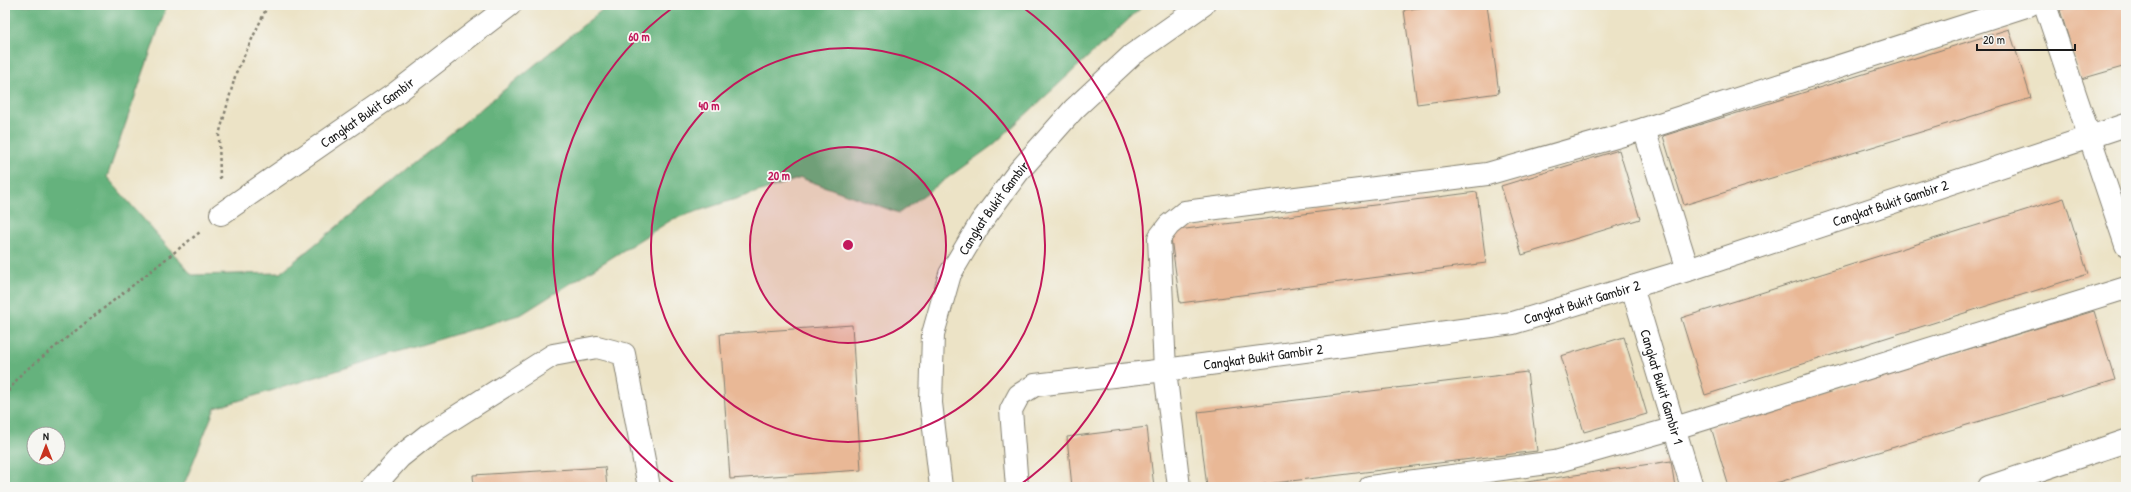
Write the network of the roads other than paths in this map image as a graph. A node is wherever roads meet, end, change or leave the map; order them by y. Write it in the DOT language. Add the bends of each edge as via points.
graph roads {
  1 [pos="510,5"];
  2 [pos="1203,5"];
  3 [pos="2029,5"];
  4 [pos="2045,5"];
  5 [pos="2126,126"];
  6 [pos="1644,129"];
  7 [pos="2088,138"];
  8 [pos="221,214"];
  9 [pos="2126,245"];
  10 [pos="1688,270"];
  11 [pos="1632,287"];
  12 [pos="2126,288"];
  13 [pos="1165,370"];
  14 [pos="1675,428"];
  15 [pos="2126,441"];
  16 [pos="373,487"];
  17 [pos="649,487"];
  18 [pos="941,487"];
  19 [pos="1017,487"];
  20 [pos="1179,487"];
  21 [pos="1370,487"];
  22 [pos="1692,487"];
  23 [pos="1989,487"];
  1 -- 8 [label="street, Cangkat Bukit Gambir" via="396,94"];
  2 -- 18 [label="street, Cangkat Bukit Gambir" via="1132,55 1074,109 1019,171 981,222 950,274 933,334 931,403"];
  3 -- 6 [label="street"];
  4 -- 7 [label="street"];
  5 -- 7 [label="street, Cangkat Bukit Gambir 2"];
  6 -- 10 [label="street"];
  6 -- 13 [label="street" via="1487,174 1184,212 1159,238"];
  7 -- 9 [label="street"];
  7 -- 10 [label="street, Cangkat Bukit Gambir 2"];
  10 -- 11 [label="street, Cangkat Bukit Gambir 2"];
  11 -- 13 [label="street, Cangkat Bukit Gambir 2" via="1513,323"];
  11 -- 14 [label="street, Cangkat Bukit Gambir 1"];
  12 -- 14 [label="street"];
  13 -- 19 [label="street, Cangkat Bukit Gambir 2" via="1035,385 1019,395 1012,410"];
  13 -- 20 [label="street"];
  14 -- 21 [label="street" via="1555,462"];
  14 -- 22 [label="street, Cangkat Bukit Gambir 1"];
  15 -- 23 [label="street"];
  16 -- 17 [label="street" via="400,457 429,434 553,356 597,347 624,354"];
}
